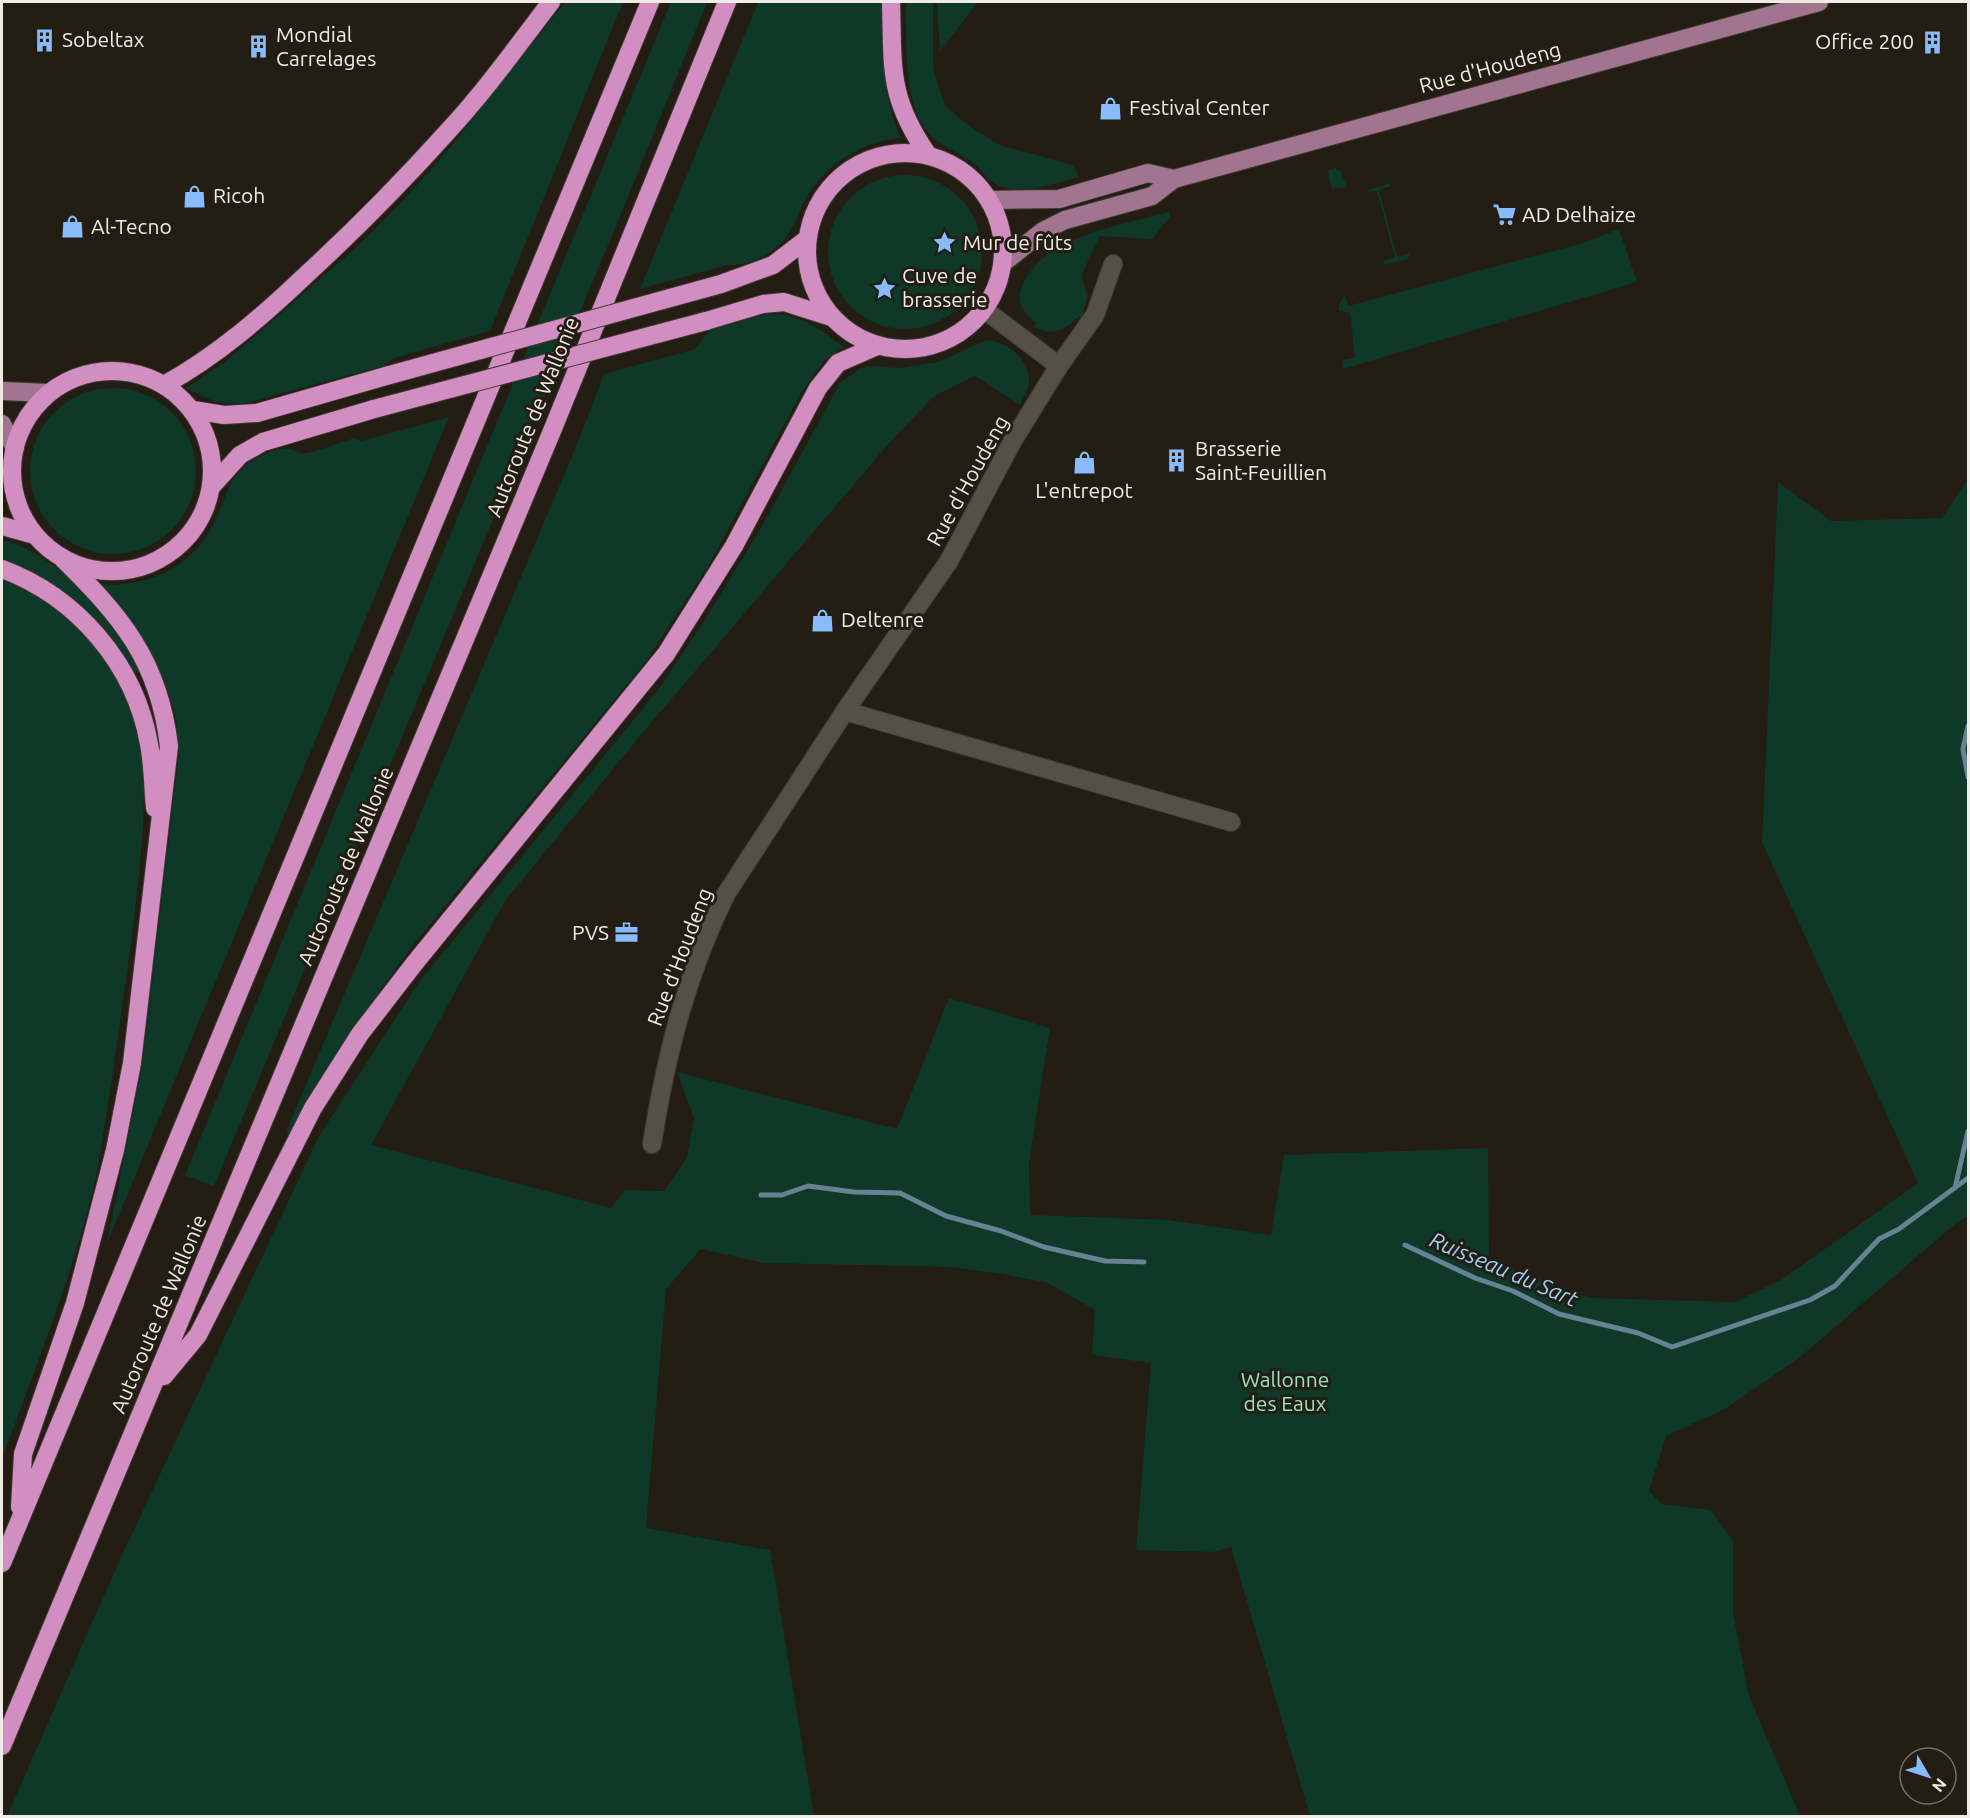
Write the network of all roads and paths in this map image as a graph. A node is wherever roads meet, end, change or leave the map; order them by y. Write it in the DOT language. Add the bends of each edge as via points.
graph roads {
  1 [pos="551,2"];
  2 [pos="650,2"];
  3 [pos="727,2"];
  4 [pos="891,2"];
  5 [pos="1819,2"];
  6 [pos="928,155"];
  7 [pos="1174,178"];
  8 [pos="990,200"];
  9 [pos="807,239"];
  10 [pos="1003,263"];
  11 [pos="1113,264"];
  12 [pos="984,310"];
  13 [pos="831,317"];
  14 [pos="877,346"];
  15 [pos="1059,366"];
  16 [pos="164,385"];
  17 [pos="2,391"];
  18 [pos="49,393"];
  19 [pos="193,410"];
  20 [pos="2,424"];
  21 [pos="15,448"];
  22 [pos="7,472"];
  23 [pos="212,486"];
  24 [pos="2,526"];
  25 [pos="34,535"];
  26 [pos="63,559"];
  27 [pos="2,569"];
  28 [pos="845,711"];
  29 [pos="1231,822"];
  30 [pos="158,842"];
  31 [pos="652,1144"];
  32 [pos="151,1391"];
  33 [pos="19,1522"];
  34 [pos="2,1563"];
  35 [pos="2,1746"];
  1 -- 16 [label="highway" via="450,129 362,223 283,297 214,354"];
  2 -- 33 [label="highway"];
  3 -- 32 [label="highway, Autoroute de Wallonie"];
  4 -- 6 [label="highway" via="895,91 906,121"];
  5 -- 7 [label="main road, Rue d'Houdeng"];
  6 -- 8 [label="highway" via="963,171"];
  6 -- 9 [label="highway" via="892,154 859,164 839,178 824,196"];
  7 -- 8 [label="main road, Rue d'Houdeng" via="1148,173 1059,199"];
  7 -- 10 [label="main road, Rue d'Houdeng" via="1152,196 1065,220 1043,231"];
  8 -- 10 [label="highway" via="1001,231"];
  9 -- 13 [label="highway" via="810,278"];
  9 -- 19 [label="highway, bridge" via="773,265 720,284 257,413 224,415"];
  10 -- 12 [label="highway" via="997,288"];
  11 -- 15 [label="street, Rue d'Houdeng" via="1095,315"];
  12 -- 14 [label="highway" via="948,340 925,348"];
  12 -- 15 [label="street"];
  13 -- 14 [label="highway" via="852,335"];
  13 -- 23 [label="highway, bridge" via="784,302 763,304 374,409 263,442 240,454"];
  14 -- 32 [label="highway" via="838,363 818,388 734,546 666,654 360,1034 313,1108 198,1335"];
  15 -- 28 [label="street, Rue d'Houdeng" via="1002,460 950,561"];
  16 -- 18 [label="highway" via="131,372 96,372 63,383"];
  16 -- 19 [label="highway"];
  17 -- 18 [label="main road"];
  18 -- 21 [label="highway" via="22,428"];
  19 -- 23 [label="highway" via="210,446"];
  20 -- 21 [label="main road"];
  21 -- 22 [label="highway"];
  22 -- 25 [label="highway" via="17,503"];
  23 -- 26 [label="highway" via="206,510 194,531 177,549 156,562 133,570 109,572"];
  24 -- 25 [label="highway"];
  25 -- 26 [label="highway"];
  26 -- 30 [label="highway" via="121,620 152,676 165,711 169,746"];
  27 -- 30 [label="highway" via="46,590 70,608 96,632 116,660 141,713 149,744"];
  28 -- 29 [label="street"];
  28 -- 31 [label="street, Rue d'Houdeng" via="742,867 713,921 664,1068"];
  30 -- 33 [label="highway" via="132,1063 115,1150 75,1304 23,1454"];
  32 -- 35 [label="highway, Autoroute de Wallonie"];
  33 -- 34 [label="highway"];
}
